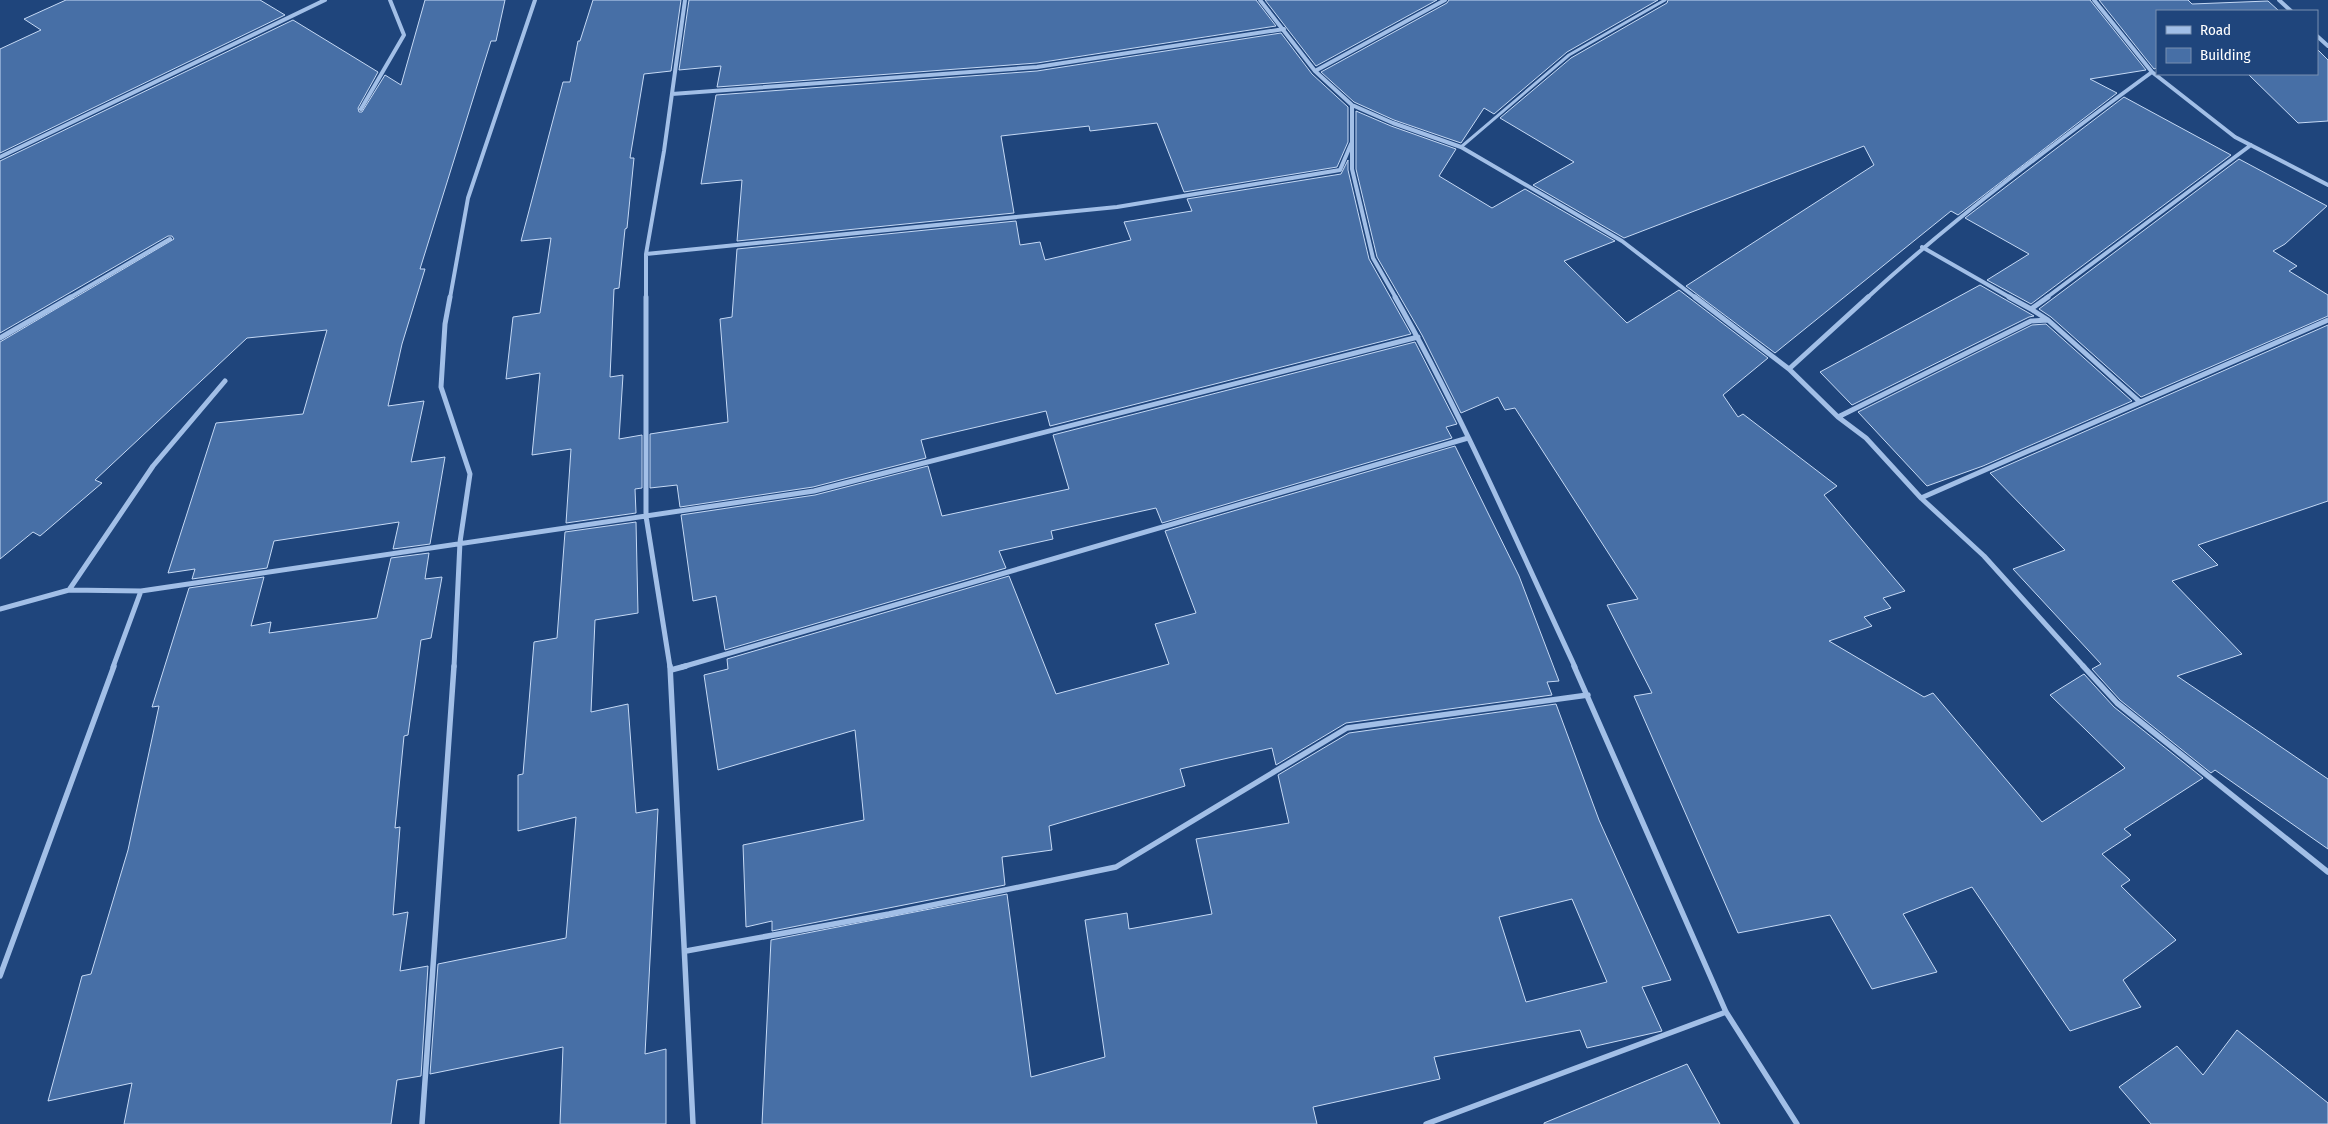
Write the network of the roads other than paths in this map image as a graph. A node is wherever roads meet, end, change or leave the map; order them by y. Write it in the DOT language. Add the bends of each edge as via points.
graph roads {
  1 [pos="325,0"];
  2 [pos="390,0"];
  3 [pos="535,0"];
  4 [pos="685,0"];
  5 [pos="1260,0"];
  6 [pos="1445,0"];
  7 [pos="1665,0"];
  8 [pos="2094,0"];
  9 [pos="2279,0"];
  10 [pos="2290,10"];
  11 [pos="1284,29"];
  12 [pos="2318,37"];
  13 [pos="2328,46"];
  14 [pos="1316,72"];
  15 [pos="2152,72"];
  16 [pos="672,94"];
  17 [pos="1352,106"];
  18 [pos="361,109"];
  19 [pos="1352,142"];
  20 [pos="2251,145"];
  21 [pos="1461,147"];
  22 [pos="0,157"];
  23 [pos="2328,185"];
  24 [pos="170,239"];
  25 [pos="1922,247"];
  26 [pos="646,254"];
  27 [pos="2031,309"];
  28 [pos="2048,320"];
  29 [pos="2328,320"];
  30 [pos="1418,337"];
  31 [pos="0,338"];
  32 [pos="1789,369"];
  33 [pos="225,381"];
  34 [pos="2140,402"];
  35 [pos="1838,417"];
  36 [pos="1468,438"];
  37 [pos="1921,498"];
  38 [pos="646,516"];
  39 [pos="460,542"];
  40 [pos="69,590"];
  41 [pos="141,591"];
  42 [pos="0,609"];
  43 [pos="671,670"];
  44 [pos="1588,696"];
  45 [pos="2328,872"];
  46 [pos="686,951"];
  47 [pos="0,976"];
  48 [pos="1726,1012"];
  49 [pos="422,1124"];
  50 [pos="693,1124"];
  51 [pos="1426,1124"];
  52 [pos="1797,1124"];
  1 -- 22 [label="street"];
  2 -- 18 [label="street" via="404,35"];
  3 -- 39 [label="street" via="468,198 445,324 440,387 470,474"];
  4 -- 16 [label="street"];
  5 -- 11 [label="street"];
  6 -- 14 [label="street"];
  7 -- 21 [label="lane" via="1569,55"];
  8 -- 15 [label="street"];
  9 -- 10 [label="street"];
  11 -- 14 [label="street"];
  11 -- 16 [label="street" via="1037,67"];
  12 -- 13 [label="street"];
  14 -- 17 [label="street"];
  15 -- 20 [label="street" via="2235,137"];
  15 -- 25 [label="street"];
  16 -- 26 [label="street"];
  17 -- 19 [label="street"];
  17 -- 21 [label="street"];
  19 -- 26 [label="street" via="1340,170 1117,207"];
  19 -- 30 [label="street" via="1352,169 1373,258"];
  20 -- 23 [label="street"];
  20 -- 27 [label="street"];
  21 -- 32 [label="street" via="1622,241"];
  24 -- 31 [label="street"];
  25 -- 27 [label="street"];
  25 -- 32 [label="street"];
  26 -- 38 [label="street"];
  27 -- 28 [label="street"];
  28 -- 34 [label="street"];
  28 -- 35 [label="street" via="2030,321"];
  29 -- 34 [label="street"];
  30 -- 36 [label="street"];
  30 -- 38 [label="street" via="814,491"];
  32 -- 35 [label="street"];
  33 -- 40 [label="street" via="153,466"];
  34 -- 37 [label="street"];
  35 -- 37 [label="street" via="1866,438"];
  36 -- 43 [label="street"];
  36 -- 44 [label="street"];
  37 -- 45 [label="street" via="1984,556 2117,704"];
  38 -- 39 [label="street"];
  38 -- 43 [label="street"];
  39 -- 41 [label="street"];
  39 -- 49 [label="street" via="452,719"];
  40 -- 41 [label="street"];
  40 -- 42 [label="street"];
  41 -- 47 [label="street"];
  43 -- 46 [label="street"];
  44 -- 46 [label="street" via="1347,728 1116,867 889,914"];
  44 -- 48 [label="street"];
  46 -- 50 [label="street"];
  48 -- 51 [label="street"];
  48 -- 52 [label="street"];
}
